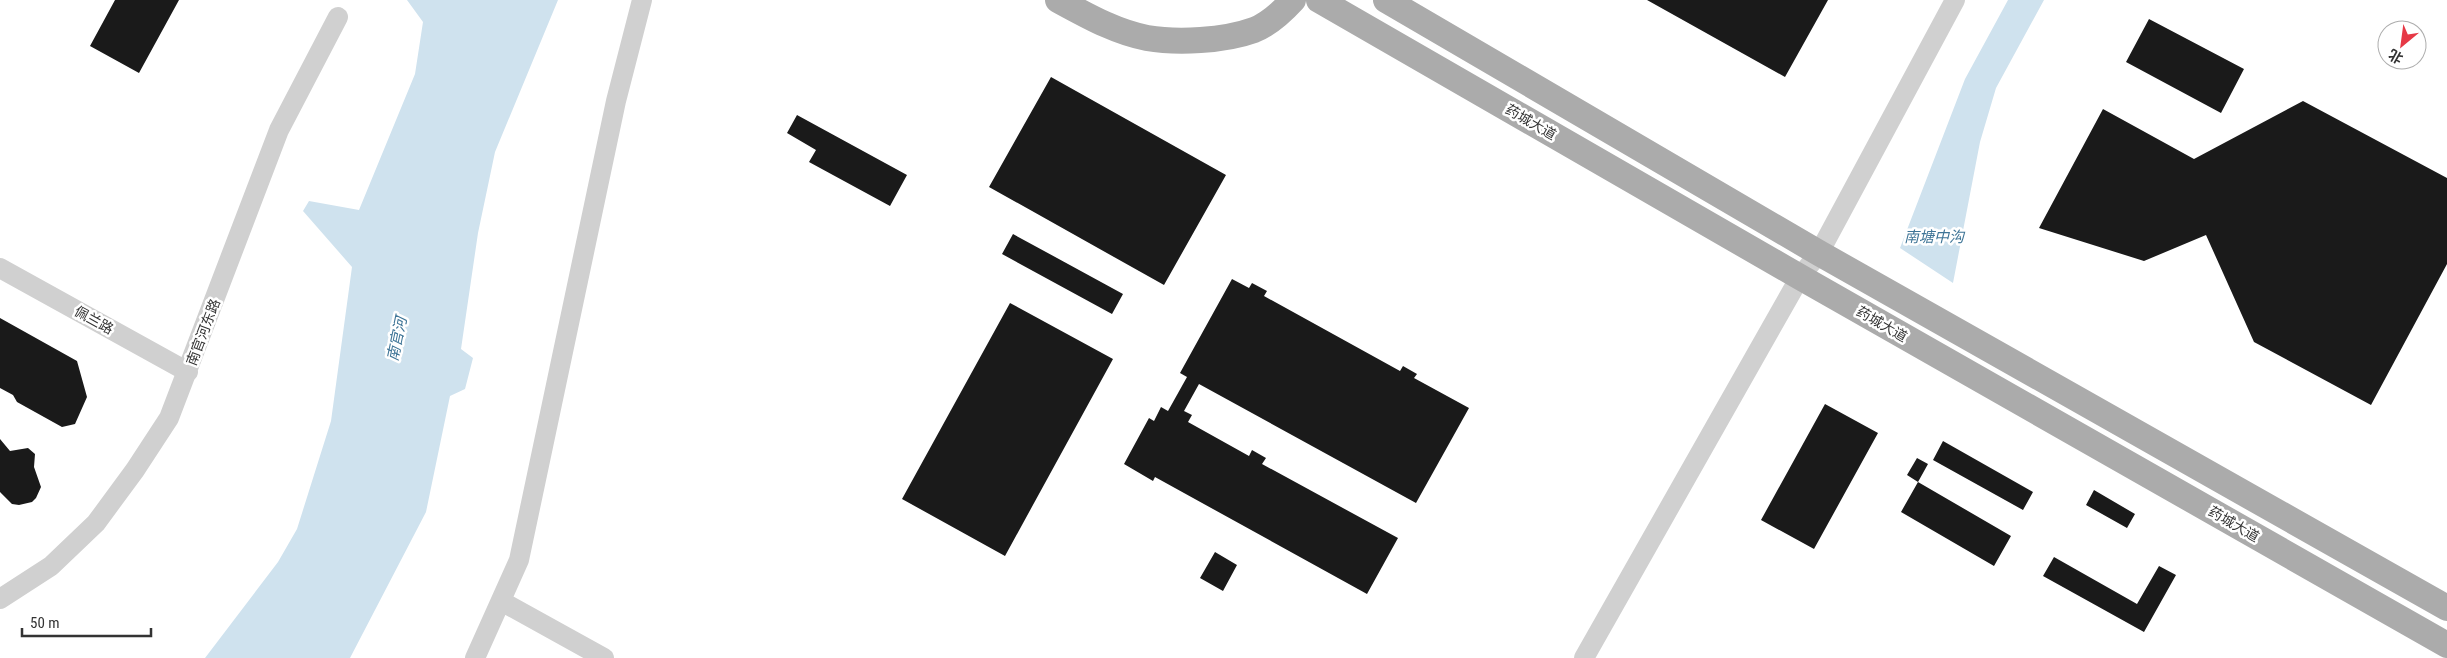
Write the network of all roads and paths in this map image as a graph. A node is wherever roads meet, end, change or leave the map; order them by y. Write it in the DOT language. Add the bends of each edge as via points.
graph roads {
  1 [pos="642,0"];
  2 [pos="1058,0"];
  3 [pos="1293,0"];
  4 [pos="1319,0"];
  5 [pos="1386,0"];
  6 [pos="1956,0"];
  7 [pos="338,17"];
  8 [pos="1819,253"];
  9 [pos="0,268"];
  10 [pos="1800,277"];
  11 [pos="188,372"];
  12 [pos="0,599"];
  13 [pos="501,601"];
  14 [pos="2447,608"];
  15 [pos="2447,645"];
  16 [pos="475,658"];
  17 [pos="604,658"];
  18 [pos="1584,658"];
  1 -- 13 [label="street" via="616,101 519,560"];
  2 -- 3 [label="main road" via="1098,22 1146,38 1205,40 1254,30 1280,14"];
  4 -- 10 [label="main road, 药城大道"];
  5 -- 8 [label="main road"];
  6 -- 8 [label="street"];
  7 -- 11 [label="street, 南官河东路" via="279,130"];
  8 -- 10 [label="street"];
  8 -- 14 [label="main road"];
  9 -- 11 [label="street, 佩兰路"];
  10 -- 15 [label="main road, 药城大道"];
  10 -- 18 [label="street"];
  11 -- 12 [label="street, 南官河东路" via="169,418 96,523 51,566"];
  13 -- 16 [label="street"];
  13 -- 17 [label="street"];
}
